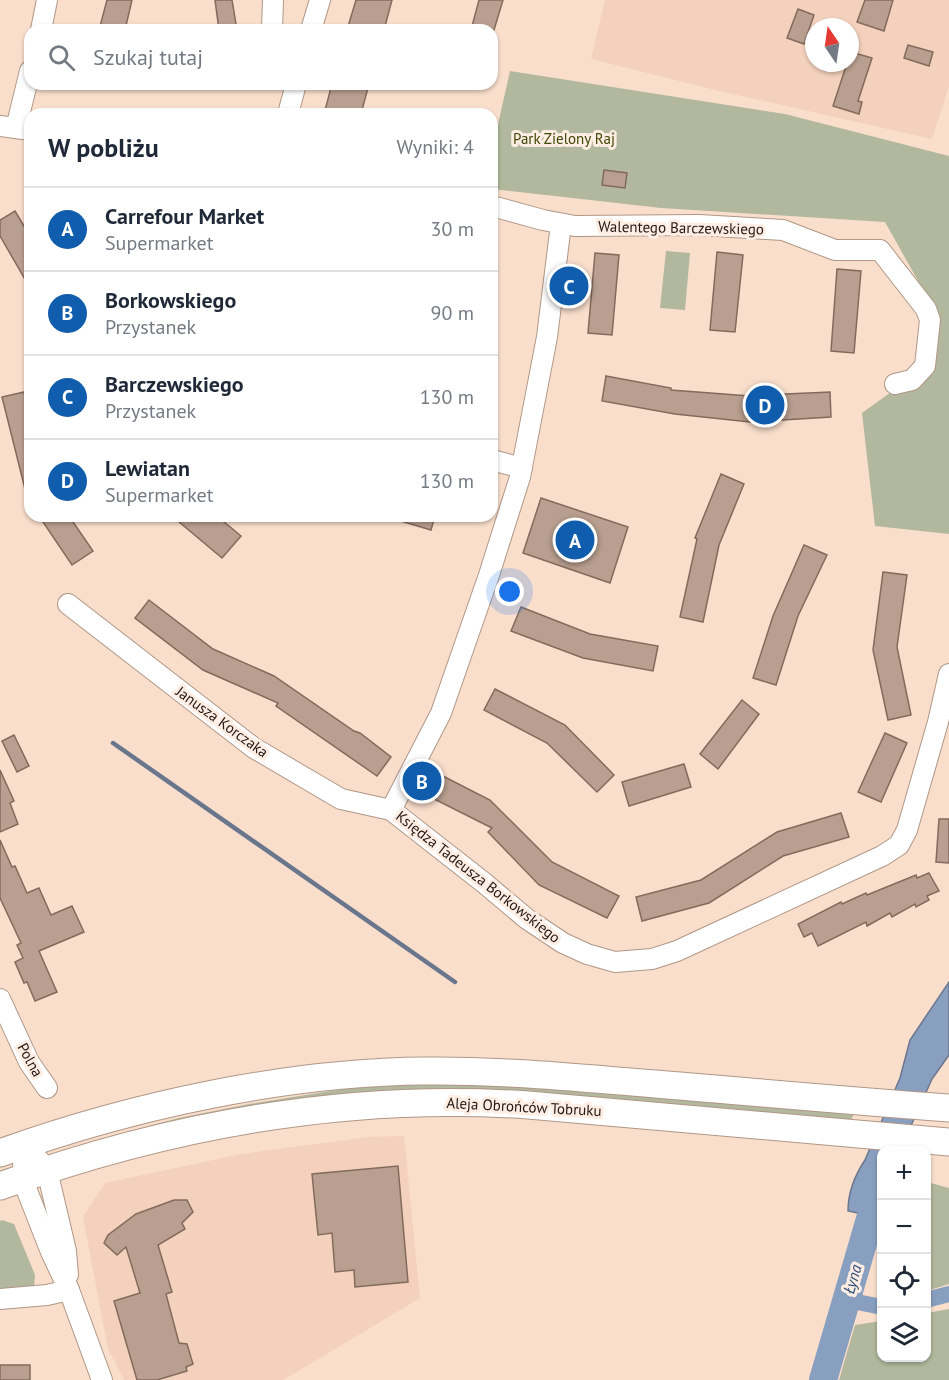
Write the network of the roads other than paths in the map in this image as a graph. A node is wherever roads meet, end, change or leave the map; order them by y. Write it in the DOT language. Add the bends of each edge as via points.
graph roads {
  1 [pos="47,0"];
  2 [pos="273,0"];
  3 [pos="320,0"];
  4 [pos="42,24"];
  5 [pos="272,24"];
  6 [pos="313,24"];
  7 [pos="25,90"];
  8 [pos="294,90"];
  9 [pos="290,108"];
  10 [pos="15,128"];
  11 [pos="498,208"];
  12 [pos="561,224"];
  13 [pos="895,384"];
  14 [pos="498,462"];
  15 [pos="522,468"];
  16 [pos="68,604"];
  17 [pos="949,674"];
  18 [pos="392,810"];
  19 [pos="0,999"];
  20 [pos="46,1088"];
  21 [pos="949,1108"];
  22 [pos="947,1142"];
  23 [pos="12,1148"];
  24 [pos="23,1178"];
  25 [pos="69,1290"];
  26 [pos="0,1299"];
  27 [pos="102,1380"];
  1 -- 4 [label="street"];
  2 -- 5 [label="street"];
  3 -- 6 [label="street"];
  7 -- 10 [label="street"];
  8 -- 9 [label="street"];
  11 -- 12 [label="street, Walentego Barczewskiego"];
  12 -- 13 [label="street, Walentego Barczewskiego" via="783,230 835,250 880,250 926,309 930,320 925,366 912,380"];
  12 -- 15 [label="street, Księdza Tadeusza Borkowskiego" via="547,337"];
  14 -- 15 [label="street"];
  15 -- 18 [label="street, Księdza Tadeusza Borkowskiego" via="441,713"];
  16 -- 18 [label="street, Janusza Korczaka" via="254,748 341,799"];
  17 -- 18 [label="street, Księdza Tadeusza Borkowskiego" via="908,830 899,845 721,932 652,959 604,960 563,943 526,919"];
  19 -- 20 [label="street, Polna" via="29,1062"];
  21 -- 23 [label="main road, Aleja Obrońców Tobruku" via="510,1072 423,1071 308,1080 212,1094"];
  22 -- 24 [label="main road, Aleja Obrońców Tobruku" via="528,1105 421,1102 326,1109 185,1131"];
  23 -- 24 [label="street"];
  24 -- 25 [label="street"];
  25 -- 26 [label="street"];
  25 -- 27 [label="street"];
}
